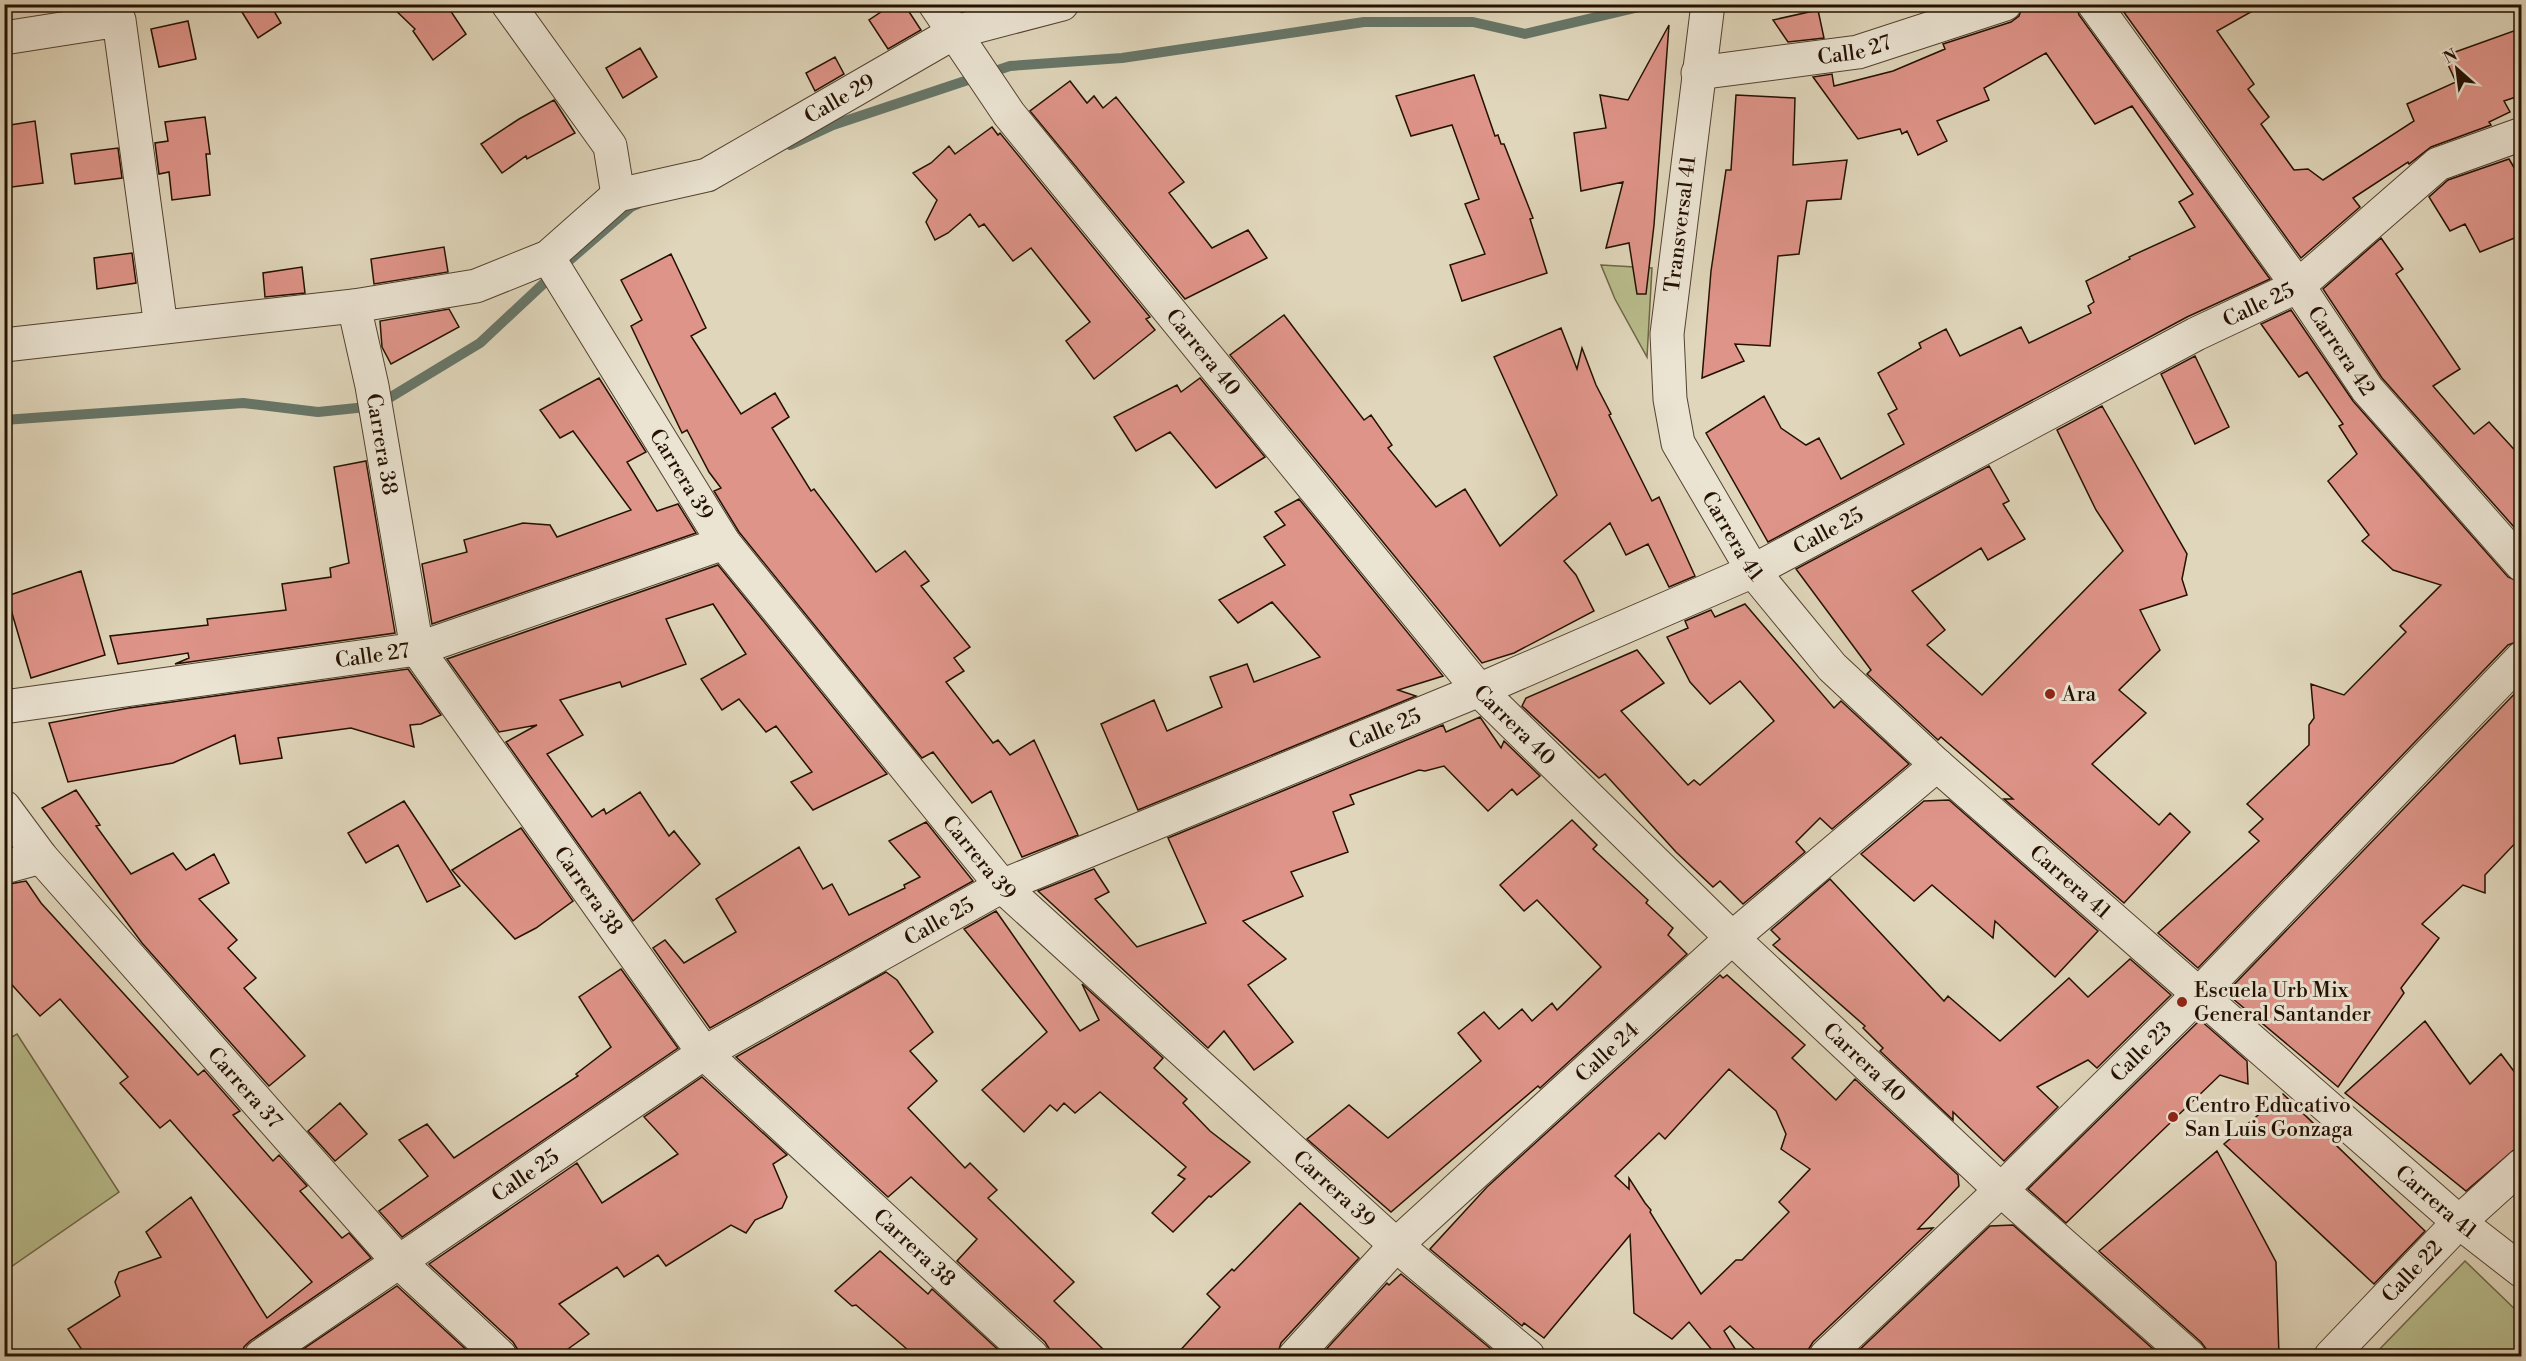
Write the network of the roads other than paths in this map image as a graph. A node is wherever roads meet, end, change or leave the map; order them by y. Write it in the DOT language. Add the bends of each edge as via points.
graph roads {
  1 [pos="935,4"];
  2 [pos="1062,4"];
  3 [pos="2005,4"];
  4 [pos="2094,4"];
  5 [pos="512,6"];
  6 [pos="1707,10"];
  7 [pos="4,38"];
  8 [pos="959,38"];
  9 [pos="1698,73"];
  10 [pos="2522,135"];
  11 [pos="618,195"];
  12 [pos="548,256"];
  13 [pos="2298,286"];
  14 [pos="354,306"];
  15 [pos="161,327"];
  16 [pos="4,345"];
  17 [pos="1678,443"];
  18 [pos="724,543"];
  19 [pos="2522,565"];
  20 [pos="1753,571"];
  21 [pos="417,649"];
  22 [pos="2522,658"];
  23 [pos="1479,690"];
  24 [pos="4,707"];
  25 [pos="1937,765"];
  26 [pos="4,807"];
  27 [pos="41,857"];
  28 [pos="4,867"];
  29 [pos="1002,886"];
  30 [pos="1732,938"];
  31 [pos="2198,995"];
  32 [pos="704,1053"];
  33 [pos="2522,1165"];
  34 [pos="2001,1190"];
  35 [pos="2459,1222"];
  36 [pos="1396,1245"];
  37 [pos="399,1262"];
  38 [pos="2522,1271"];
  39 [pos="261,1356"];
  40 [pos="500,1356"];
  41 [pos="1032,1356"];
  42 [pos="1295,1356"];
  43 [pos="1528,1356"];
  44 [pos="1826,1356"];
  45 [pos="2189,1356"];
  46 [pos="2331,1356"];
  1 -- 8 [label="street, Carrera 40"];
  2 -- 8 [label="street, Calle 29"];
  3 -- 9 [label="street, Calle 27" via="1858,52"];
  4 -- 13 [label="street, Carrera 42"];
  5 -- 11 [label="street" via="610,146"];
  6 -- 9 [label="street, Transversal 41"];
  7 -- 15 [label="street" via="119,20"];
  8 -- 11 [label="street, Calle 29" via="706,175"];
  8 -- 23 [label="street, Carrera 40" via="1009,114"];
  9 -- 17 [label="street, Transversal 41" via="1667,334 1670,399"];
  10 -- 13 [label="street, Calle 25" via="2438,164"];
  11 -- 12 [label="street"];
  12 -- 14 [label="street" via="476,286"];
  12 -- 18 [label="street, Carrera 39"];
  13 -- 19 [label="street, Carrera 42" via="2367,389"];
  13 -- 20 [label="street, Calle 25" via="2196,334"];
  14 -- 15 [label="street"];
  14 -- 21 [label="street, Carrera 38" via="372,386"];
  15 -- 16 [label="street"];
  17 -- 20 [label="street, Carrera 41"];
  18 -- 21 [label="street, Calle 27"];
  18 -- 29 [label="street, Carrera 39"];
  20 -- 23 [label="street, Calle 25"];
  20 -- 25 [label="street, Carrera 41" via="1832,666"];
  21 -- 24 [label="street, Calle 27"];
  21 -- 32 [label="street, Carrera 38"];
  22 -- 31 [label="street, Calle 23"];
  23 -- 29 [label="street, Calle 25"];
  23 -- 30 [label="street, Carrera 40"];
  25 -- 30 [label="street, Calle 24"];
  25 -- 31 [label="street, Carrera 41"];
  26 -- 27 [label="street, Carrera 37"];
  27 -- 28 [label="street"];
  27 -- 37 [label="street, Carrera 37"];
  29 -- 32 [label="street, Calle 25"];
  29 -- 36 [label="street, Carrera 39"];
  30 -- 34 [label="street, Carrera 40"];
  30 -- 36 [label="street, Calle 24"];
  31 -- 34 [label="street, Calle 23"];
  31 -- 35 [label="street, Carrera 41"];
  32 -- 37 [label="street, Calle 25"];
  32 -- 41 [label="street, Carrera 38"];
  33 -- 35 [label="street, Calle 22"];
  34 -- 44 [label="street, Calle 23"];
  34 -- 45 [label="street, Carrera 40"];
  35 -- 38 [label="street, Carrera 41"];
  35 -- 46 [label="street, Calle 22"];
  36 -- 42 [label="street, Calle 24"];
  36 -- 43 [label="street, Carrera 39"];
  37 -- 39 [label="street, Calle 25"];
  37 -- 40 [label="street, Carrera 37"];
}
